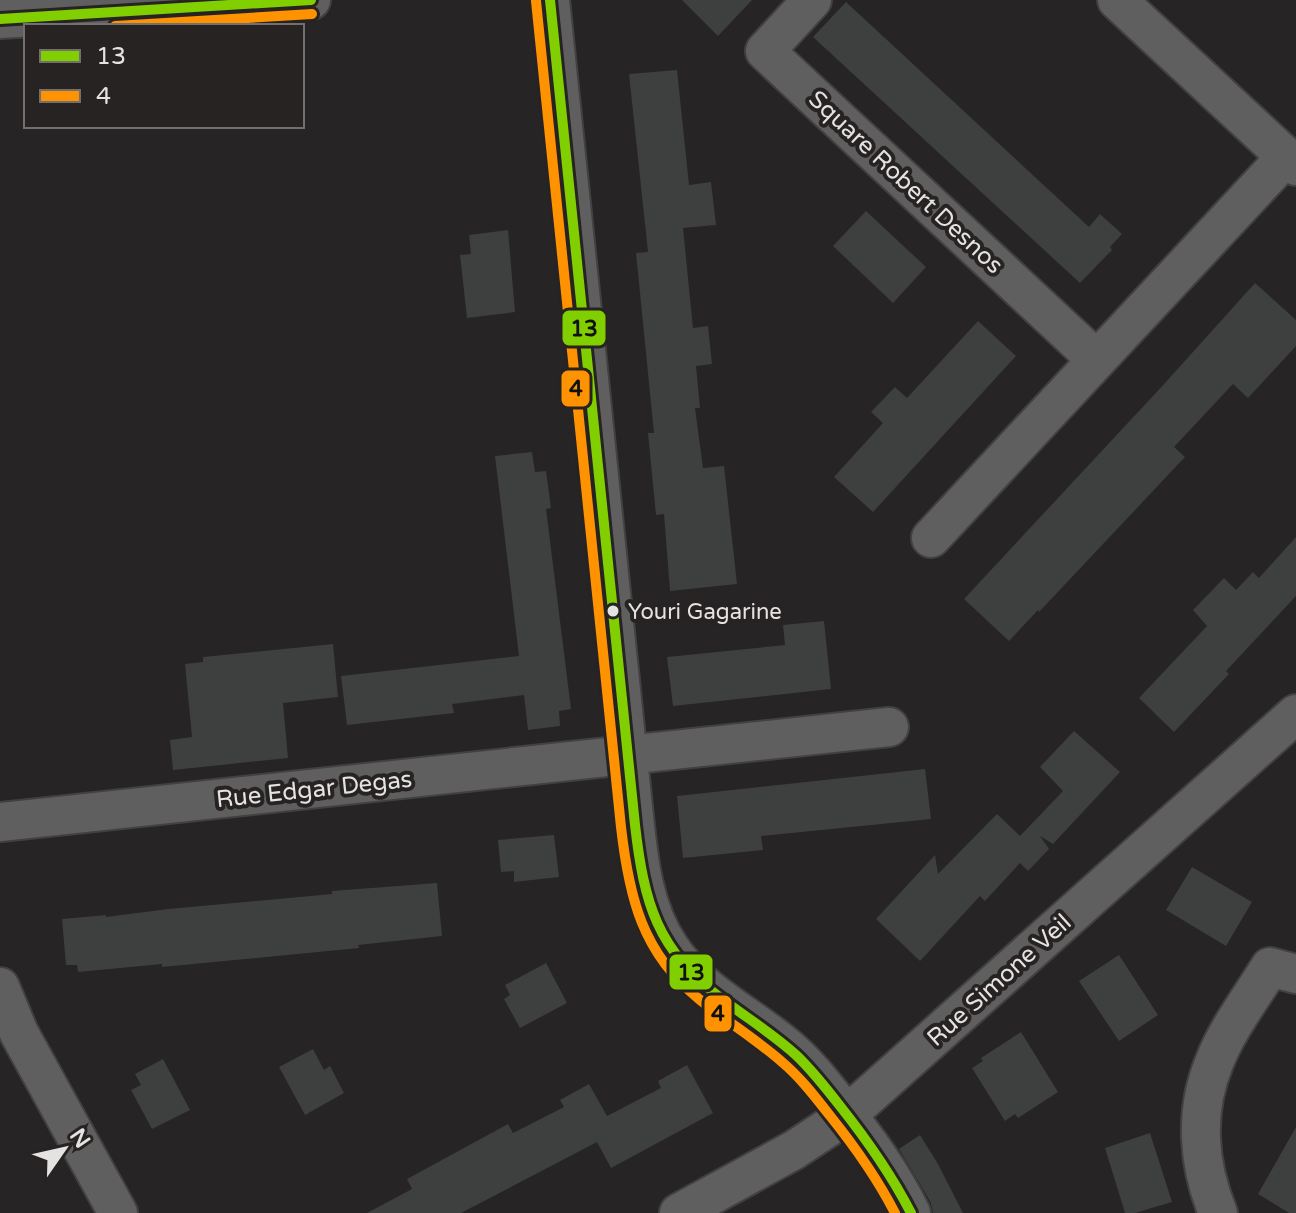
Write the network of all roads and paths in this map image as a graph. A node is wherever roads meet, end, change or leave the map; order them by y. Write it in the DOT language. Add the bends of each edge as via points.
graph roads {
  1 [pos="311,0"];
  2 [pos="550,0"];
  3 [pos="812,0"];
  4 [pos="1117,0"];
  5 [pos="0,19"];
  6 [pos="1291,161"];
  7 [pos="1097,360"];
  8 [pos="931,538"];
  9 [pos="1296,714"];
  10 [pos="889,727"];
  11 [pos="628,755"];
  12 [pos="0,822"];
  13 [pos="1296,974"];
  14 [pos="0,987"];
  15 [pos="847,1115"];
  16 [pos="118,1213"];
  17 [pos="679,1213"];
  18 [pos="911,1213"];
  19 [pos="1218,1213"];
  1 -- 5 [label="street"];
  2 -- 11 [label="street"];
  3 -- 7 [label="street, Square Robert Desnos" via="765,51"];
  4 -- 6 [label="street"];
  6 -- 7 [label="street"];
  7 -- 8 [label="street"];
  9 -- 15 [label="street, Rue Simone Veil"];
  10 -- 11 [label="street, Rue Edgar Degas"];
  11 -- 12 [label="street, Rue Edgar Degas"];
  11 -- 15 [label="street" via="638,859 670,949 685,968 802,1060"];
  13 -- 19 [label="street" via="1270,967 1223,1043 1208,1079 1200,1126 1202,1157"];
  14 -- 16 [label="street" via="19,1033"];
  15 -- 17 [label="street, Rue Simone Veil"];
  15 -- 18 [label="street"];
}
